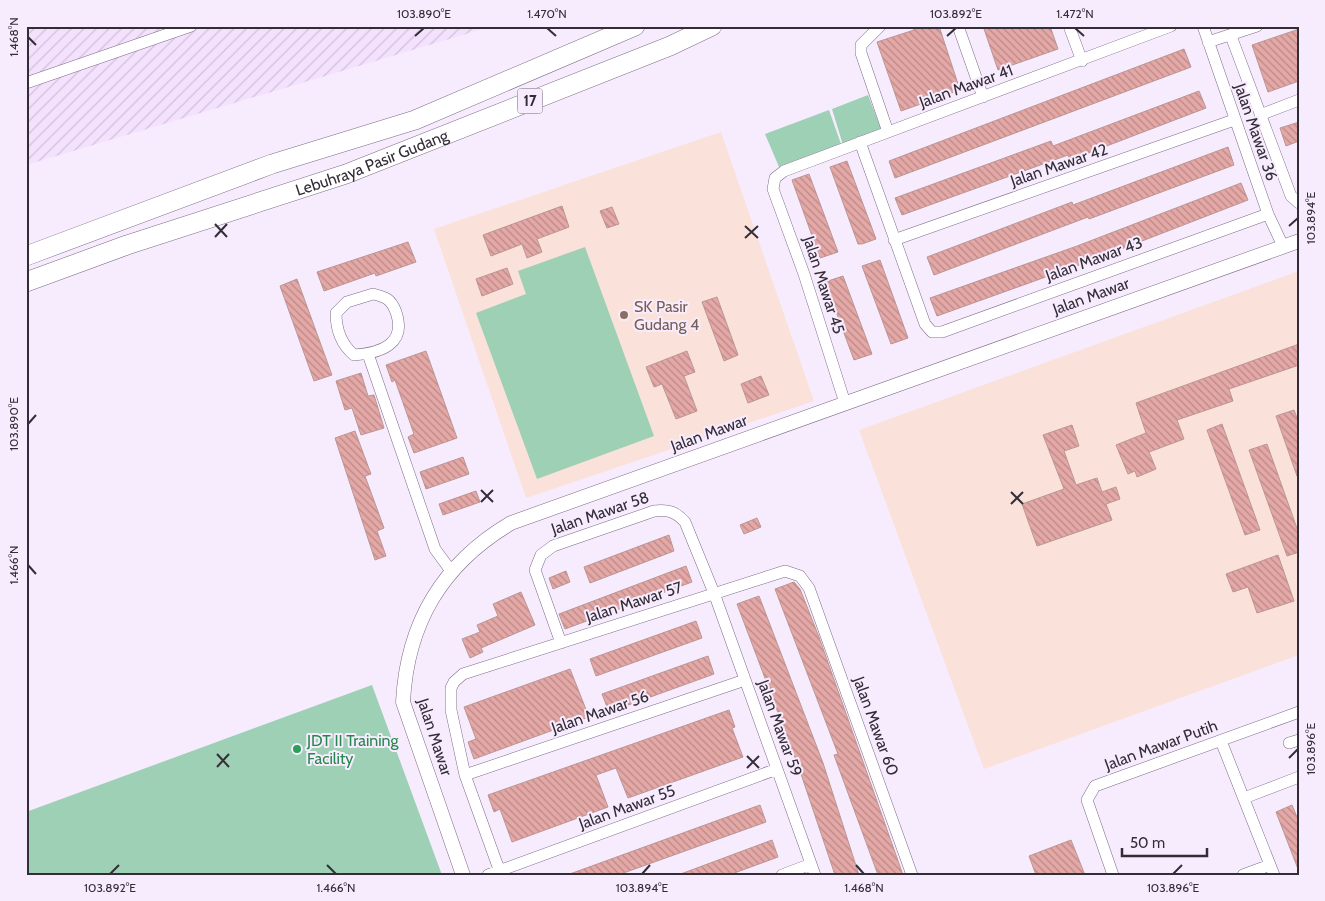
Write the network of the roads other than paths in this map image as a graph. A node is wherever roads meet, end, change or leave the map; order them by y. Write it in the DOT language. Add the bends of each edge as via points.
graph roads {
  1 [pos="191,26"];
  2 [pos="635,26"];
  3 [pos="712,26"];
  4 [pos="880,26"];
  5 [pos="958,26"];
  6 [pos="1069,26"];
  7 [pos="1171,26"];
  8 [pos="1203,26"];
  9 [pos="1257,26"];
  10 [pos="1231,36"];
  11 [pos="1208,42"];
  12 [pos="1082,61"];
  13 [pos="26,83"];
  14 [pos="983,96"];
  15 [pos="1299,100"];
  16 [pos="1260,114"];
  17 [pos="1234,120"];
  18 [pos="888,132"];
  19 [pos="860,142"];
  20 [pos="775,178"];
  21 [pos="1299,203"];
  22 [pos="1268,214"];
  23 [pos="894,240"];
  24 [pos="1299,241"];
  25 [pos="1283,246"];
  26 [pos="32,253"];
  27 [pos="53,274"];
  28 [pos="26,282"];
  29 [pos="26,296"];
  30 [pos="368,354"];
  31 [pos="844,403"];
  32 [pos="451,571"];
  33 [pos="809,588"];
  34 [pos="714,593"];
  35 [pos="561,643"];
  36 [pos="745,680"];
  37 [pos="1299,712"];
  38 [pos="1221,741"];
  39 [pos="777,769"];
  40 [pos="465,775"];
  41 [pos="1299,777"];
  42 [pos="1244,798"];
  43 [pos="813,869"];
  44 [pos="1272,870"];
  45 [pos="501,873"];
  46 [pos="463,875"];
  47 [pos="488,875"];
  48 [pos="782,875"];
  49 [pos="912,875"];
  50 [pos="1113,875"];
  51 [pos="1243,875"];
  1 -- 13 [label="street"];
  2 -- 26 [label="highway, Lebuhraya Pasir Gudang / 17" via="414,120 272,164"];
  3 -- 27 [label="highway, Lebuhraya Pasir Gudang / 17" via="670,46 346,174 127,245"];
  4 -- 18 [label="street" via="861,45 861,53"];
  5 -- 14 [label="street"];
  6 -- 12 [label="street"];
  7 -- 12 [label="street, Jalan Mawar 41"];
  8 -- 11 [label="street, Jalan Mawar 36"];
  9 -- 10 [label="street"];
  10 -- 11 [label="street"];
  10 -- 16 [label="street"];
  11 -- 17 [label="street, Jalan Mawar 36"];
  12 -- 14 [label="street, Jalan Mawar 41"];
  14 -- 18 [label="street, Jalan Mawar 41"];
  15 -- 16 [label="street"];
  16 -- 21 [label="street" via="1291,196"];
  17 -- 22 [label="street, Jalan Mawar 36"];
  17 -- 23 [label="street, Jalan Mawar 42"];
  18 -- 19 [label="street, Jalan Mawar 41"];
  19 -- 20 [label="street, Jalan Mawar 41" via="784,171"];
  19 -- 23 [label="street"];
  20 -- 31 [label="street, Jalan Mawar 45" via="773,189 804,274"];
  22 -- 23 [label="street, Jalan Mawar 43" via="942,332 932,332 925,324"];
  22 -- 25 [label="street, Jalan Mawar 36"];
  24 -- 25 [label="street, Jalan Mawar"];
  25 -- 31 [label="street, Jalan Mawar"];
  27 -- 28 [label="highway, Lebuhraya Pasir Gudang / 17"];
  27 -- 29 [label="highway"];
  30 -- 30 [label="street" via="390,344 398,336 400,325 392,302 385,296 374,294 347,302 336,313 336,324 344,346 354,355"];
  30 -- 32 [label="street" via="435,549"];
  31 -- 32 [label="street, Jalan Mawar" via="511,523 493,534"];
  32 -- 46 [label="street, Jalan Mawar" via="416,630 405,674 403,702"];
  33 -- 34 [label="street, Jalan Mawar 57" via="800,576 785,571"];
  33 -- 49 [label="street, Jalan Mawar 60"];
  34 -- 35 [label="street, Jalan Mawar 57"];
  34 -- 35 [label="street, Jalan Mawar 58" via="685,522 670,511 654,511 553,546 541,555 535,570"];
  34 -- 36 [label="street, Jalan Mawar 59"];
  35 -- 40 [label="street, Jalan Mawar 57" via="464,674 454,682 451,710"];
  36 -- 39 [label="street, Jalan Mawar 59"];
  36 -- 40 [label="street, Jalan Mawar 56"];
  37 -- 38 [label="street, Jalan Mawar Putih"];
  38 -- 42 [label="street"];
  38 -- 50 [label="street, Jalan Mawar Putih" via="1095,786 1087,800"];
  39 -- 43 [label="street, Jalan Mawar 59"];
  39 -- 45 [label="street, Jalan Mawar 55"];
  40 -- 45 [label="street"];
  41 -- 42 [label="street"];
  42 -- 44 [label="street"];
  43 -- 48 [label="street"];
  44 -- 51 [label="street"];
  45 -- 47 [label="street, Jalan Mawar 55"];
}
